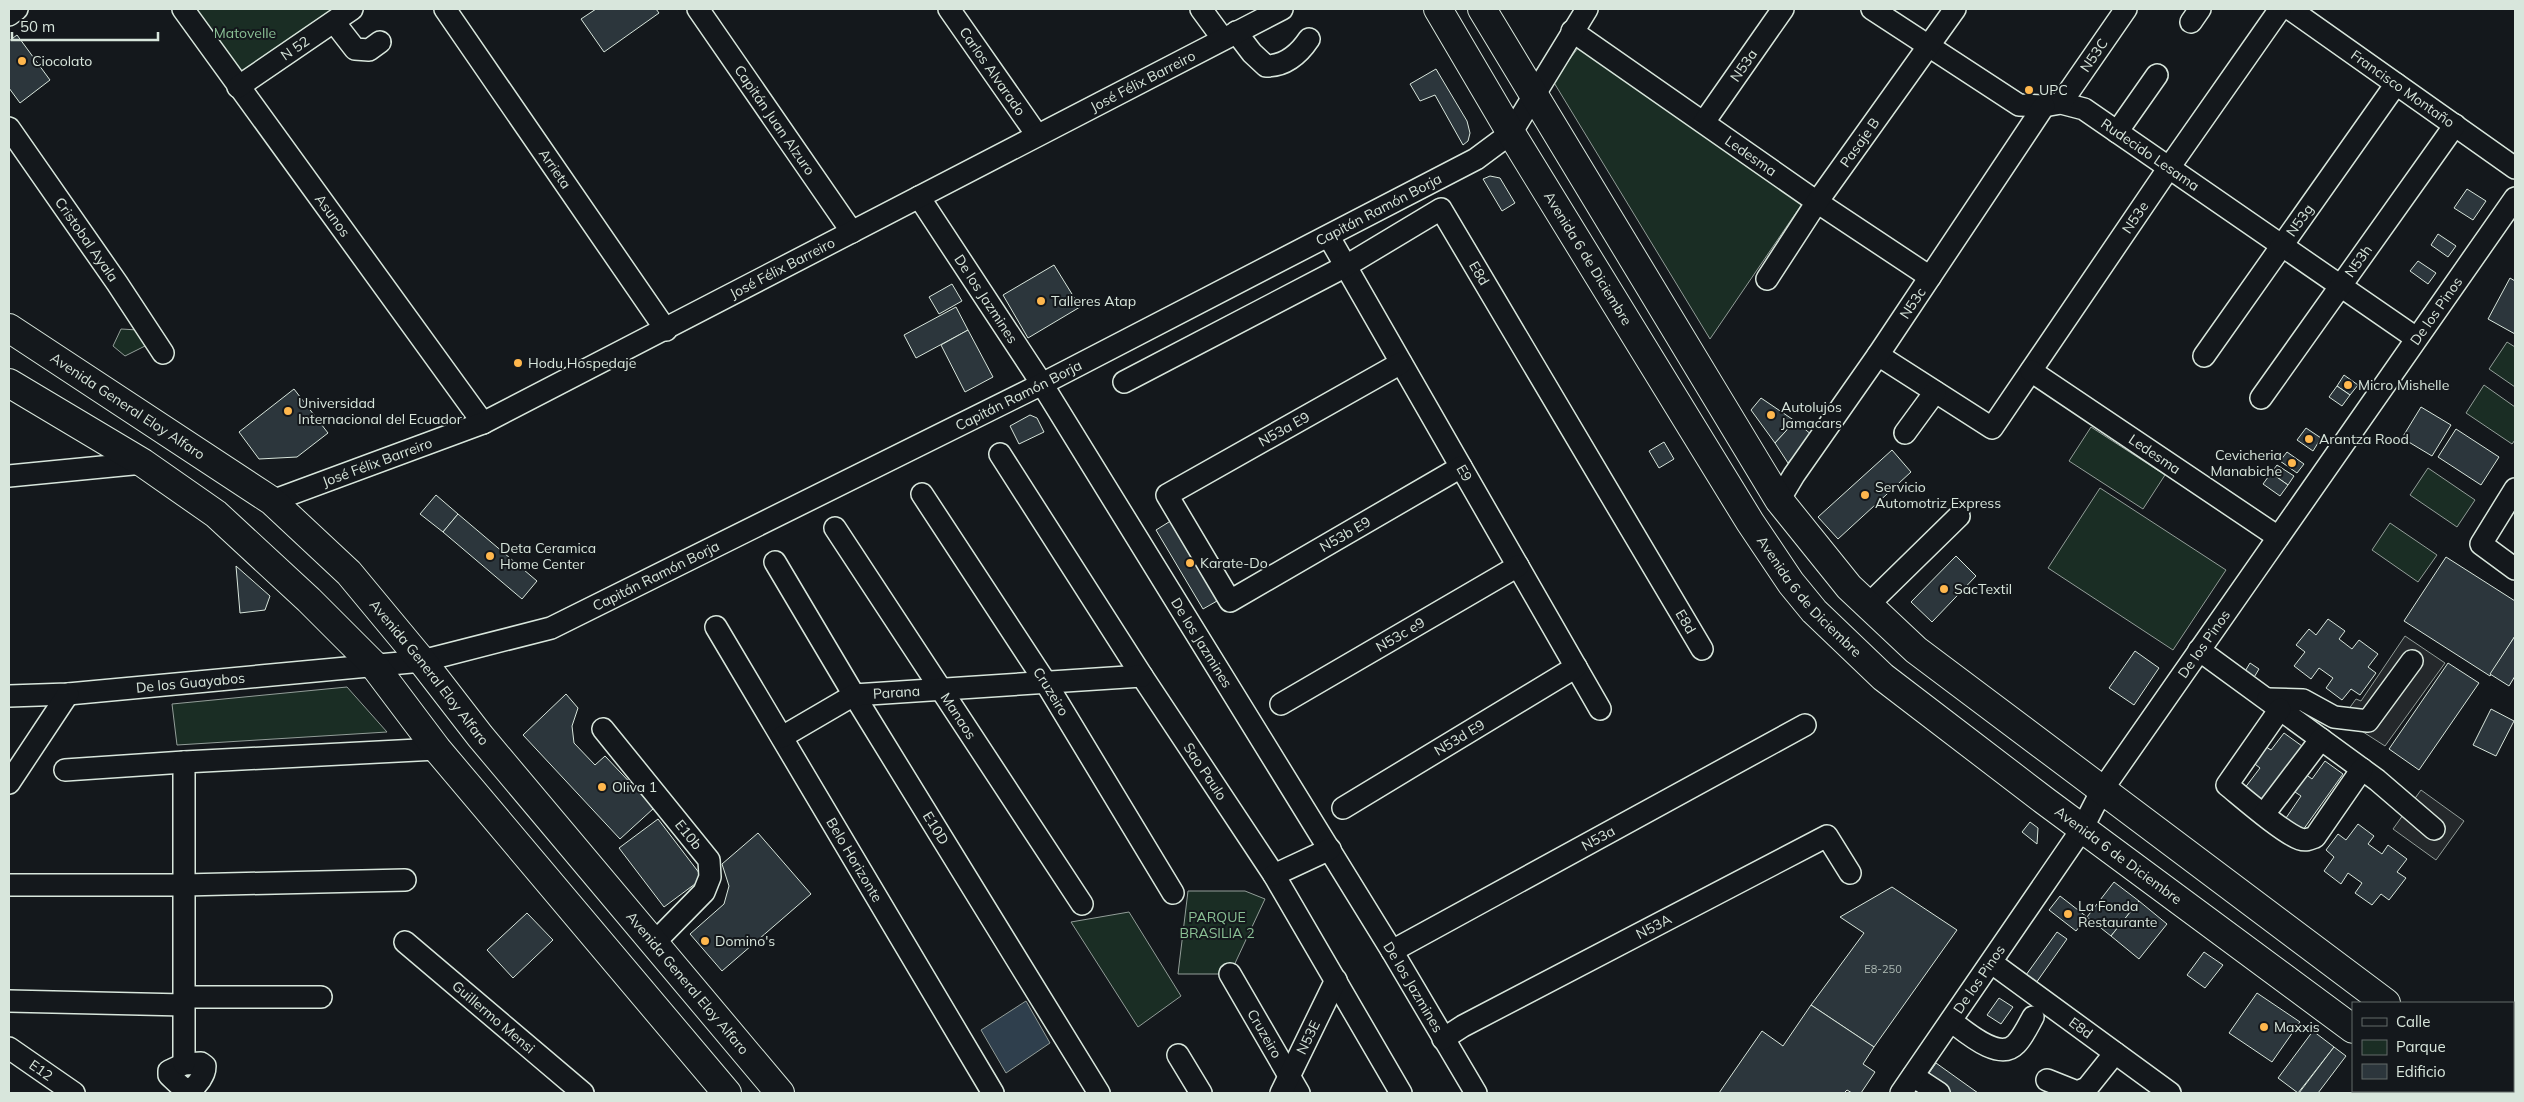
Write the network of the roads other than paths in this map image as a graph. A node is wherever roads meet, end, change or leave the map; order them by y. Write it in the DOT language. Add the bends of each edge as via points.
graph roads {
  1 [pos="17,9"];
  2 [pos="183,9"];
  3 [pos="352,9"];
  4 [pos="444,9"];
  5 [pos="698,9"];
  6 [pos="949,9"];
  7 [pos="1201,9"];
  8 [pos="1282,9"];
  9 [pos="1438,9"];
  10 [pos="1482,9"];
  11 [pos="1587,9"];
  12 [pos="1782,9"];
  13 [pos="1872,9"];
  14 [pos="1955,9"];
  15 [pos="2126,9"];
  16 [pos="2280,9"];
  17 [pos="2290,9"];
  18 [pos="9,15"];
  19 [pos="334,22"];
  20 [pos="1572,30"];
  21 [pos="1230,36"];
  22 [pos="1309,39"];
  23 [pos="380,42"];
  24 [pos="1928,45"];
  25 [pos="2157,75"];
  26 [pos="2396,84"];
  27 [pos="238,87"];
  28 [pos="1534,94"];
  29 [pos="2052,105"];
  30 [pos="1704,122"];
  31 [pos="2455,125"];
  32 [pos="9,128"];
  33 [pos="1511,132"];
  34 [pos="2117,132"];
  35 [pos="1037,135"];
  36 [pos="2168,168"];
  37 [pos="2515,168"];
  38 [pos="919,197"];
  39 [pos="2515,198"];
  40 [pos="1817,202"];
  41 [pos="852,232"];
  42 [pos="1329,237"];
  43 [pos="2281,246"];
  44 [pos="1346,266"];
  45 [pos="1930,277"];
  46 [pos="1767,278"];
  47 [pos="2340,286"];
  48 [pos="9,328"];
  49 [pos="666,330"];
  50 [pos="2416,338"];
  51 [pos="163,353"];
  52 [pos="1878,355"];
  53 [pos="2204,356"];
  54 [pos="1401,363"];
  55 [pos="2031,371"];
  56 [pos="1124,382"];
  57 [pos="9,383"];
  58 [pos="1042,384"];
  59 [pos="1935,392"];
  60 [pos="2260,398"];
  61 [pos="483,423"];
  62 [pos="1905,433"];
  63 [pos="1000,454"];
  64 [pos="143,463"];
  65 [pos="1461,467"];
  66 [pos="9,476"];
  67 [pos="2515,489"];
  68 [pos="922,494"];
  69 [pos="1779,500"];
  70 [pos="272,501"];
  71 [pos="1960,516"];
  72 [pos="835,528"];
  73 [pos="2278,536"];
  74 [pos="775,562"];
  75 [pos="1518,566"];
  76 [pos="2515,569"];
  77 [pos="1230,601"];
  78 [pos="1868,605"];
  79 [pos="716,627"];
  80 [pos="1702,649"];
  81 [pos="2199,650"];
  82 [pos="422,660"];
  83 [pos="2412,661"];
  84 [pos="373,664"];
  85 [pos="1576,667"];
  86 [pos="1142,676"];
  87 [pos="1046,683"];
  88 [pos="942,688"];
  89 [pos="68,694"];
  90 [pos="854,695"];
  91 [pos="9,696"];
  92 [pos="1281,704"];
  93 [pos="2274,704"];
  94 [pos="1600,709"];
  95 [pos="1805,725"];
  96 [pos="603,729"];
  97 [pos="782,737"];
  98 [pos="2321,738"];
  99 [pos="437,748"];
  100 [pos="184,762"];
  101 [pos="2362,769"];
  102 [pos="65,770"];
  103 [pos="9,783"];
  104 [pos="2102,790"];
  105 [pos="1343,808"];
  106 [pos="2264,814"];
  107 [pos="2082,829"];
  108 [pos="2434,829"];
  109 [pos="1330,849"];
  110 [pos="1850,873"];
  111 [pos="1274,875"];
  112 [pos="405,880"];
  113 [pos="9,885"];
  114 [pos="184,885"];
  115 [pos="1173,893"];
  116 [pos="1082,904"];
  117 [pos="405,942"];
  118 [pos="655,942"];
  119 [pos="1392,951"];
  120 [pos="1992,963"];
  121 [pos="1230,974"];
  122 [pos="1336,980"];
  123 [pos="320,998"];
  124 [pos="9,1001"];
  125 [pos="184,1001"];
  126 [pos="2385,1002"];
  127 [pos="2033,1018"];
  128 [pos="1952,1021"];
  129 [pos="2352,1028"];
  130 [pos="1443,1039"];
  131 [pos="9,1048"];
  132 [pos="2115,1053"];
  133 [pos="1178,1055"];
  134 [pos="184,1064"];
  135 [pos="1913,1076"];
  136 [pos="2047,1080"];
  137 [pos="1290,1088"];
  138 [pos="74,1093"];
  139 [pos="582,1093"];
  140 [pos="727,1093"];
  141 [pos="780,1093"];
  142 [pos="993,1093"];
  143 [pos="1099,1093"];
  144 [pos="1201,1093"];
  145 [pos="1401,1093"];
  146 [pos="1476,1093"];
  147 [pos="1901,1093"];
  148 [pos="1939,1093"];
  149 [pos="2170,1093"];
  1 -- 18 [label="street"];
  2 -- 27 [label="street, Asunos"];
  3 -- 19 [label="street, N 52"];
  4 -- 49 [label="street, Arrieta"];
  5 -- 41 [label="street, Capitán Juan Alzuro"];
  6 -- 35 [label="street, Carlos Alvarado"];
  7 -- 21 [label="street"];
  8 -- 21 [label="street, José Félix Barreiro"];
  9 -- 33 [label="main road, Avenida 6 de Diciembre"];
  10 -- 28 [label="main road"];
  11 -- 20 [label="street, Capitán Ramón Borja"];
  12 -- 30 [label="street, N53a"];
  13 -- 24 [label="street, Rudecido Lesama"];
  14 -- 24 [label="street, Pasaje B"];
  15 -- 29 [label="street, N53C"];
  16 -- 36 [label="street, N53e"];
  17 -- 26 [label="street, Francisco Montaño"];
  19 -- 23 [label="street" via="355,49 369,50"];
  19 -- 27 [label="street, N 52"];
  20 -- 28 [label="street, Capitán Ramón Borja"];
  20 -- 30 [label="street, Ledesma"];
  21 -- 22 [label="street" via="1266,66 1285,62 1301,51"];
  21 -- 35 [label="street, José Félix Barreiro"];
  24 -- 29 [label="street, Rudecido Lesama" via="2019,105"];
  24 -- 40 [label="street, Pasaje B"];
  25 -- 34 [label="street"];
  26 -- 31 [label="street, Francisco Montaño"];
  26 -- 43 [label="street, N53g"];
  27 -- 61 [label="street, Asunos"];
  28 -- 33 [label="street, Capitán Ramón Borja"];
  28 -- 69 [label="main road"];
  29 -- 34 [label="street, Rudecido Lesama" via="2084,109"];
  29 -- 45 [label="street, N53c"];
  30 -- 40 [label="street, Ledesma"];
  31 -- 37 [label="street, Francisco Montaño"];
  31 -- 47 [label="street, N53h"];
  32 -- 51 [label="street, Cristobal Ayala"];
  33 -- 42 [label="street, Capitán Ramón Borja" via="1476,159"];
  33 -- 107 [label="main road, Avenida 6 de Diciembre" via="1790,583 1814,611 1883,677"];
  34 -- 36 [label="street, Rudecido Lesama"];
  35 -- 38 [label="street, José Félix Barreiro"];
  36 -- 43 [label="street, Rudecido Lesama"];
  36 -- 55 [label="street, N53e"];
  38 -- 41 [label="street, José Félix Barreiro"];
  38 -- 58 [label="street, De los Jazmines"];
  39 -- 50 [label="street, De los Pinos"];
  40 -- 45 [label="street, Ledesma"];
  40 -- 46 [label="street, Pasaje B"];
  41 -- 49 [label="street, José Félix Barreiro"];
  42 -- 44 [label="street, E9"];
  42 -- 58 [label="street, Capitán Ramón Borja"];
  43 -- 47 [label="street, Rudecido Lesama"];
  43 -- 53 [label="street, N53g"];
  44 -- 54 [label="street, E9"];
  44 -- 56 [label="street, E8d"];
  44 -- 80 [label="street, E8d" via="1441,209"];
  45 -- 52 [label="street, N53c"];
  47 -- 50 [label="street, Rudecido Lesama"];
  47 -- 60 [label="street, N53h"];
  48 -- 70 [label="main road, Avenida General Eloy Alfaro"];
  49 -- 61 [label="street, José Félix Barreiro"];
  50 -- 73 [label="street, De los Pinos"];
  52 -- 59 [label="street"];
  52 -- 69 [label="street, N53c"];
  54 -- 65 [label="street, E9"];
  54 -- 77 [label="street, N53a E9" via="1167,495"];
  55 -- 59 [label="street, N53e" via="1992,428"];
  55 -- 73 [label="street, Ledesma"];
  57 -- 64 [label="main road"];
  58 -- 82 [label="street, Capitán Ramón Borja" via="551,628"];
  58 -- 109 [label="street, De los Jazmines"];
  59 -- 62 [label="street"];
  61 -- 70 [label="street, José Félix Barreiro"];
  63 -- 86 [label="street, Sao Paulo"];
  64 -- 66 [label="street"];
  64 -- 84 [label="main road" via="216,514"];
  65 -- 75 [label="street, E9"];
  65 -- 77 [label="street, N53b E9"];
  67 -- 76 [label="street" via="2481,544"];
  68 -- 87 [label="street, Cruzeiro"];
  69 -- 78 [label="main road" via="1826,561"];
  70 -- 82 [label="main road, Avenida General Eloy Alfaro" via="348,573"];
  71 -- 78 [label="street"];
  72 -- 88 [label="street, Manaos"];
  73 -- 81 [label="street, De los Pinos"];
  74 -- 90 [label="street, E10D"];
  75 -- 85 [label="street, E9"];
  75 -- 92 [label="street, N53c e9"];
  78 -- 104 [label="main road" via="1916,650"];
  79 -- 97 [label="street, Belo Horizonte"];
  81 -- 93 [label="street"];
  81 -- 104 [label="street, De los Pinos"];
  82 -- 84 [label="street, Capitán Ramón Borja"];
  82 -- 118 [label="main road, Avenida General Eloy Alfaro" via="480,736"];
  83 -- 93 [label="street" via="2368,721 2334,717 2303,700"];
  84 -- 89 [label="street, De los Guayabos"];
  84 -- 99 [label="main road"];
  85 -- 94 [label="street, E9"];
  85 -- 105 [label="street, N53d E9"];
  86 -- 87 [label="street, Parana"];
  86 -- 111 [label="street, Sao Paulo"];
  87 -- 88 [label="street, Parana"];
  87 -- 115 [label="street, Cruzeiro"];
  88 -- 90 [label="street, Parana"];
  88 -- 116 [label="street, Manaos"];
  89 -- 91 [label="street, De los Guayabos"];
  89 -- 103 [label="street"];
  90 -- 97 [label="street, Parana"];
  90 -- 143 [label="street, E10D"];
  93 -- 98 [label="street"];
  93 -- 106 [label="street" via="2227,785"];
  95 -- 119 [label="street, N53a"];
  96 -- 118 [label="street, E10b" via="709,860 710,877 704,892"];
  97 -- 142 [label="street, Belo Horizonte"];
  98 -- 101 [label="street"];
  98 -- 106 [label="street"];
  99 -- 100 [label="street"];
  99 -- 140 [label="main road"];
  100 -- 102 [label="street"];
  100 -- 114 [label="street"];
  101 -- 106 [label="street" via="2315,837 2298,839"];
  101 -- 108 [label="street"];
  104 -- 107 [label="street, De los Pinos"];
  104 -- 126 [label="main road"];
  107 -- 120 [label="street, De los Pinos"];
  107 -- 129 [label="main road, Avenida 6 de Diciembre"];
  109 -- 111 [label="street"];
  109 -- 119 [label="street, De los Jazmines"];
  110 -- 130 [label="street, N53A" via="1827,836"];
  111 -- 122 [label="street, Sao Paulo"];
  112 -- 114 [label="street"];
  113 -- 114 [label="street"];
  114 -- 125 [label="street"];
  117 -- 139 [label="street, Guillermo Mensi"];
  118 -- 141 [label="main road, Avenida General Eloy Alfaro"];
  119 -- 130 [label="street, De los Jazmines"];
  120 -- 128 [label="street, De los Pinos"];
  120 -- 132 [label="street, E8d"];
  121 -- 137 [label="street, Cruzeiro"];
  122 -- 137 [label="street, N53E"];
  122 -- 145 [label="street, Sao Paulo"];
  123 -- 125 [label="street"];
  124 -- 125 [label="street"];
  125 -- 134 [label="street"];
  127 -- 128 [label="street" via="2016,1044 2007,1050 1993,1048"];
  128 -- 135 [label="street, De los Pinos"];
  130 -- 146 [label="street, De los Jazmines"];
  131 -- 138 [label="street, E12"];
  132 -- 136 [label="street" via="2087,1088 2077,1092"];
  132 -- 149 [label="street, E8d"];
  133 -- 144 [label="street"];
  135 -- 147 [label="street, De los Pinos"];
  135 -- 148 [label="street"];
}
